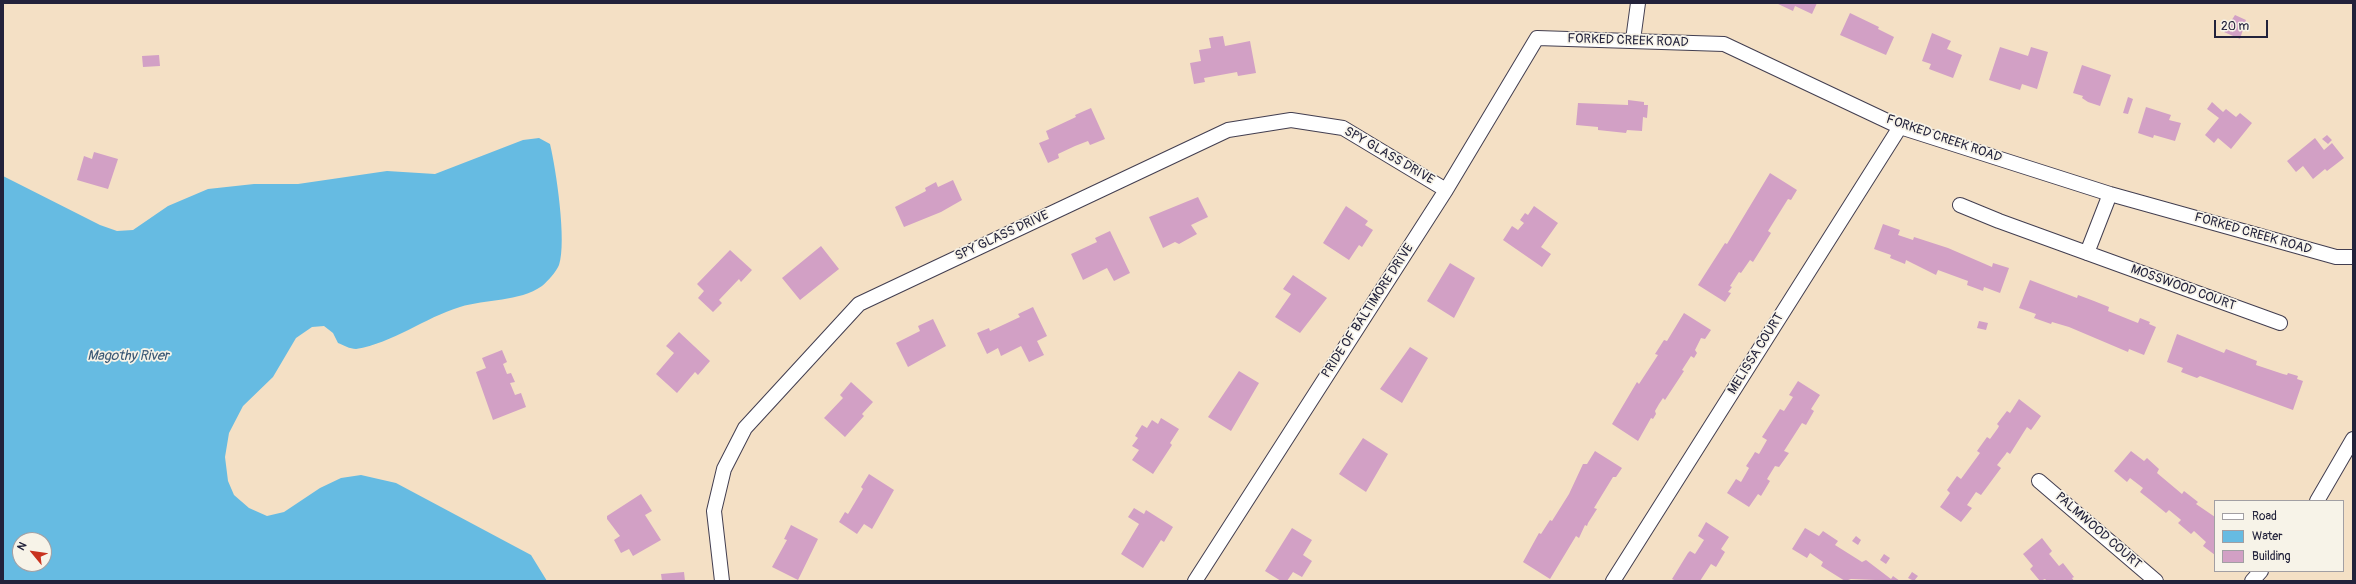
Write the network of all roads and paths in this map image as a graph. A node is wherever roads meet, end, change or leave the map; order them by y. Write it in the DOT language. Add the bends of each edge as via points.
graph roads {
  1 [pos="1638,3"];
  2 [pos="1538,38"];
  3 [pos="1633,40"];
  4 [pos="1900,127"];
  5 [pos="1446,190"];
  6 [pos="2110,194"];
  7 [pos="1960,205"];
  8 [pos="2087,253"];
  9 [pos="2353,257"];
  10 [pos="2280,323"];
  11 [pos="2353,439"];
  12 [pos="2039,481"];
  13 [pos="2318,500"];
  14 [pos="2260,572"];
  15 [pos="722,581"];
  16 [pos="1195,581"];
  17 [pos="1613,581"];
  18 [pos="2156,581"];
  19 [pos="2252,581"];
  1 -- 3 [label="street"];
  2 -- 3 [label="street, FORKED CREEK ROAD"];
  2 -- 5 [label="street, PRIDE OF BALTIMORE DRIVE"];
  3 -- 4 [label="street, FORKED CREEK ROAD" via="1724,44"];
  4 -- 6 [label="street, FORKED CREEK ROAD"];
  4 -- 17 [label="street, MELISSA COURT"];
  5 -- 15 [label="street, SPY GLASS DRIVE" via="1343,128 1291,120 1228,130 859,304 745,428 724,469 714,511"];
  5 -- 16 [label="street, PRIDE OF BALTIMORE DRIVE"];
  6 -- 8 [label="street"];
  6 -- 9 [label="street, FORKED CREEK ROAD" via="2336,258"];
  7 -- 8 [label="street, MOSSWOOD COURT"];
  8 -- 10 [label="street, MOSSWOOD COURT"];
  11 -- 13 [label="street"];
  12 -- 18 [label="street, PALMWOOD COURT"];
  14 -- 19 [label="street"];
}
